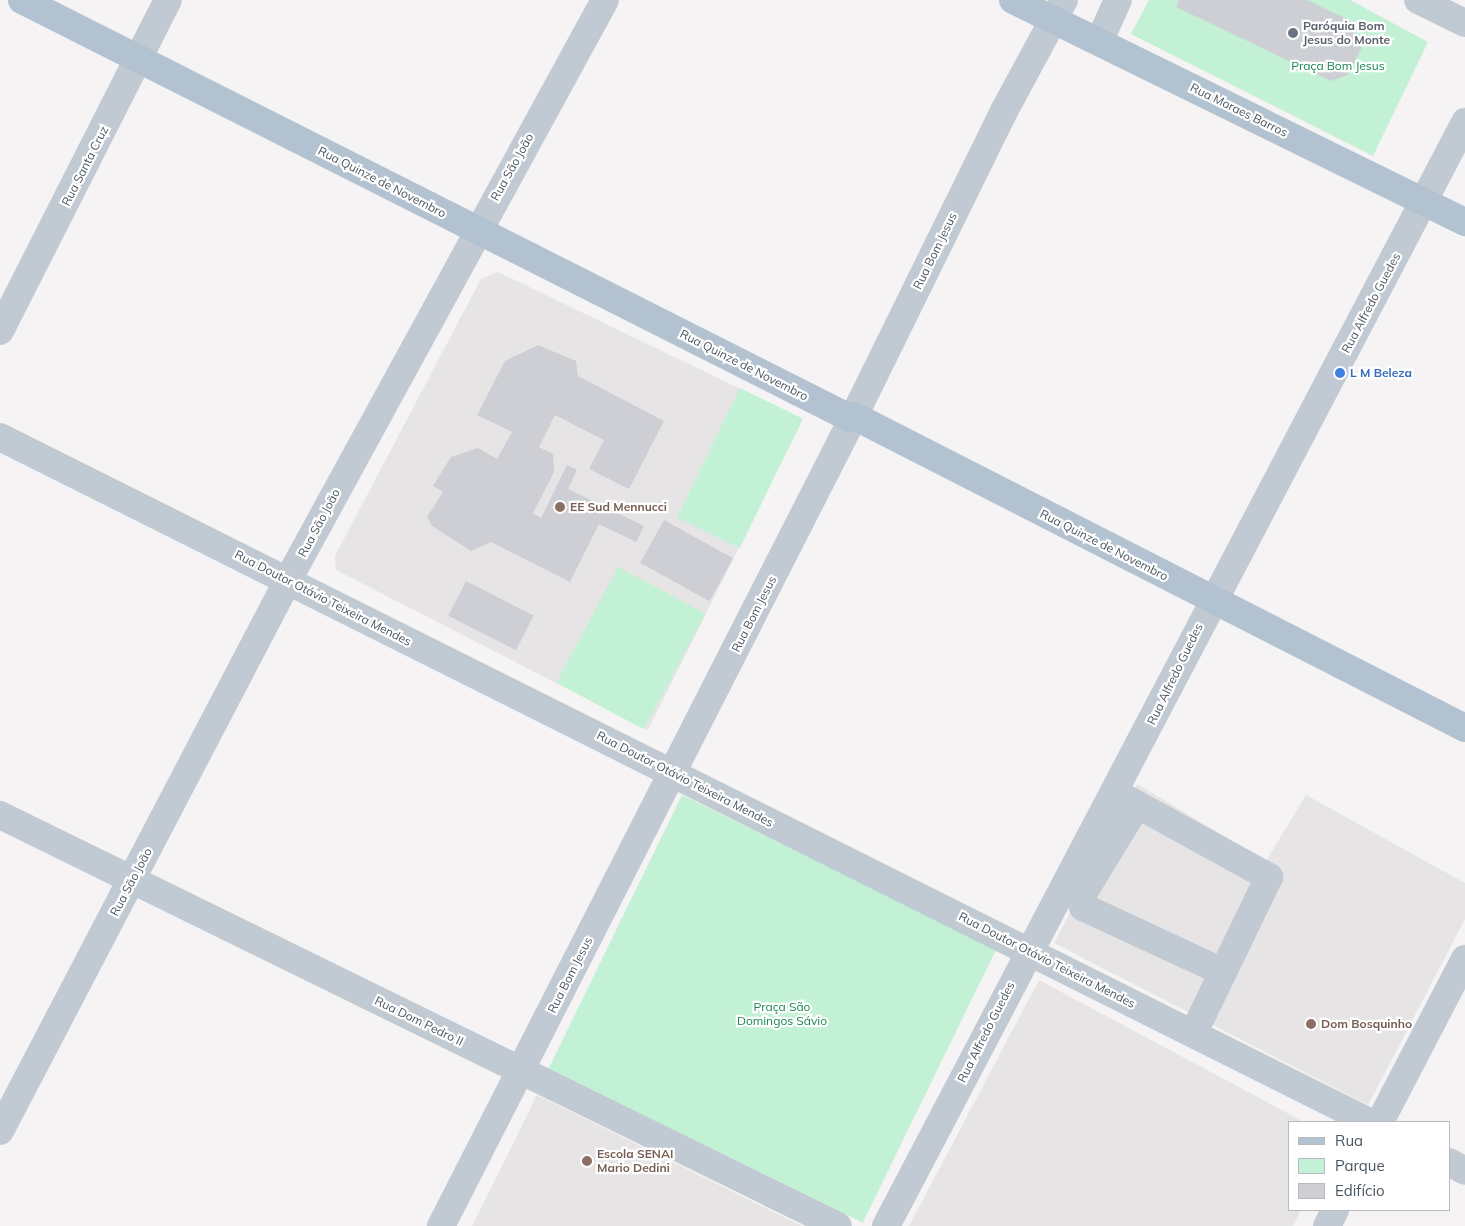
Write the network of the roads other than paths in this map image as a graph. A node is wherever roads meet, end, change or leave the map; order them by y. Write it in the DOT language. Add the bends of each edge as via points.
graph roads {
  1 [pos="22,0"];
  2 [pos="168,0"];
  3 [pos="605,0"];
  4 [pos="1012,0"];
  5 [pos="1118,0"];
  6 [pos="1418,0"];
  7 [pos="1059,10"];
  8 [pos="1465,23"];
  9 [pos="1099,42"];
  10 [pos="139,59"];
  11 [pos="1465,122"];
  12 [pos="1426,202"];
  13 [pos="1465,222"];
  14 [pos="477,230"];
  15 [pos="0,331"];
  16 [pos="854,416"];
  17 [pos="0,437"];
  18 [pos="288,580"];
  19 [pos="1211,600"];
  20 [pos="1465,728"];
  21 [pos="673,773"];
  22 [pos="1126,799"];
  23 [pos="0,815"];
  24 [pos="131,882"];
  25 [pos="1027,950"];
  26 [pos="1465,959"];
  27 [pos="1223,972"];
  28 [pos="1193,1034"];
  29 [pos="521,1071"];
  30 [pos="1367,1121"];
  31 [pos="1381,1121"];
  32 [pos="0,1131"];
  33 [pos="1450,1163"];
  34 [pos="1465,1171"];
  35 [pos="1334,1211"];
  36 [pos="441,1226"];
  37 [pos="838,1226"];
  38 [pos="886,1226"];
  39 [pos="1327,1226"];
  1 -- 10 [label="main road, Rua Quinze de Novembro"];
  2 -- 10 [label="street, Rua Santa Cruz"];
  3 -- 14 [label="street, Rua São João"];
  4 -- 7 [label="main road, Rua Moraes Barros"];
  5 -- 9 [label="street"];
  6 -- 8 [label="street"];
  7 -- 9 [label="main road, Rua Moraes Barros"];
  7 -- 16 [label="street, Rua Bom Jesus" via="1004,111"];
  9 -- 12 [label="main road, Rua Moraes Barros"];
  10 -- 14 [label="main road, Rua Quinze de Novembro"];
  10 -- 15 [label="street, Rua Santa Cruz"];
  11 -- 12 [label="street, Rua Alfredo Guedes"];
  12 -- 13 [label="main road, Rua Moraes Barros"];
  12 -- 19 [label="street, Rua Alfredo Guedes"];
  14 -- 16 [label="main road, Rua Quinze de Novembro" via="850,418"];
  14 -- 18 [label="street, Rua São João"];
  16 -- 19 [label="main road, Rua Quinze de Novembro"];
  16 -- 21 [label="street, Rua Bom Jesus"];
  17 -- 18 [label="street, Rua Doutor Otávio Teixeira Mendes"];
  18 -- 21 [label="street, Rua Doutor Otávio Teixeira Mendes"];
  18 -- 24 [label="street, Rua São João"];
  19 -- 20 [label="main road, Rua Quinze de Novembro"];
  19 -- 22 [label="street, Rua Alfredo Guedes"];
  21 -- 25 [label="street, Rua Doutor Otávio Teixeira Mendes"];
  21 -- 29 [label="street, Rua Bom Jesus"];
  22 -- 25 [label="street, Rua Alfredo Guedes"];
  22 -- 27 [label="street" via="1269,877"];
  22 -- 27 [label="street" via="1082,895 1083,907"];
  23 -- 24 [label="street, Rua Dom Pedro II"];
  24 -- 29 [label="street, Rua Dom Pedro II"];
  24 -- 32 [label="street, Rua São João"];
  25 -- 28 [label="street, Rua Doutor Otávio Teixeira Mendes"];
  25 -- 38 [label="street, Rua Alfredo Guedes"];
  26 -- 31 [label="street"];
  27 -- 28 [label="street"];
  28 -- 30 [label="street, Rua Doutor Otávio Teixeira Mendes"];
  29 -- 36 [label="street, Rua Bom Jesus"];
  29 -- 37 [label="street, Rua Dom Pedro II"];
  33 -- 34 [label="street"];
  35 -- 39 [label="street"];
}
